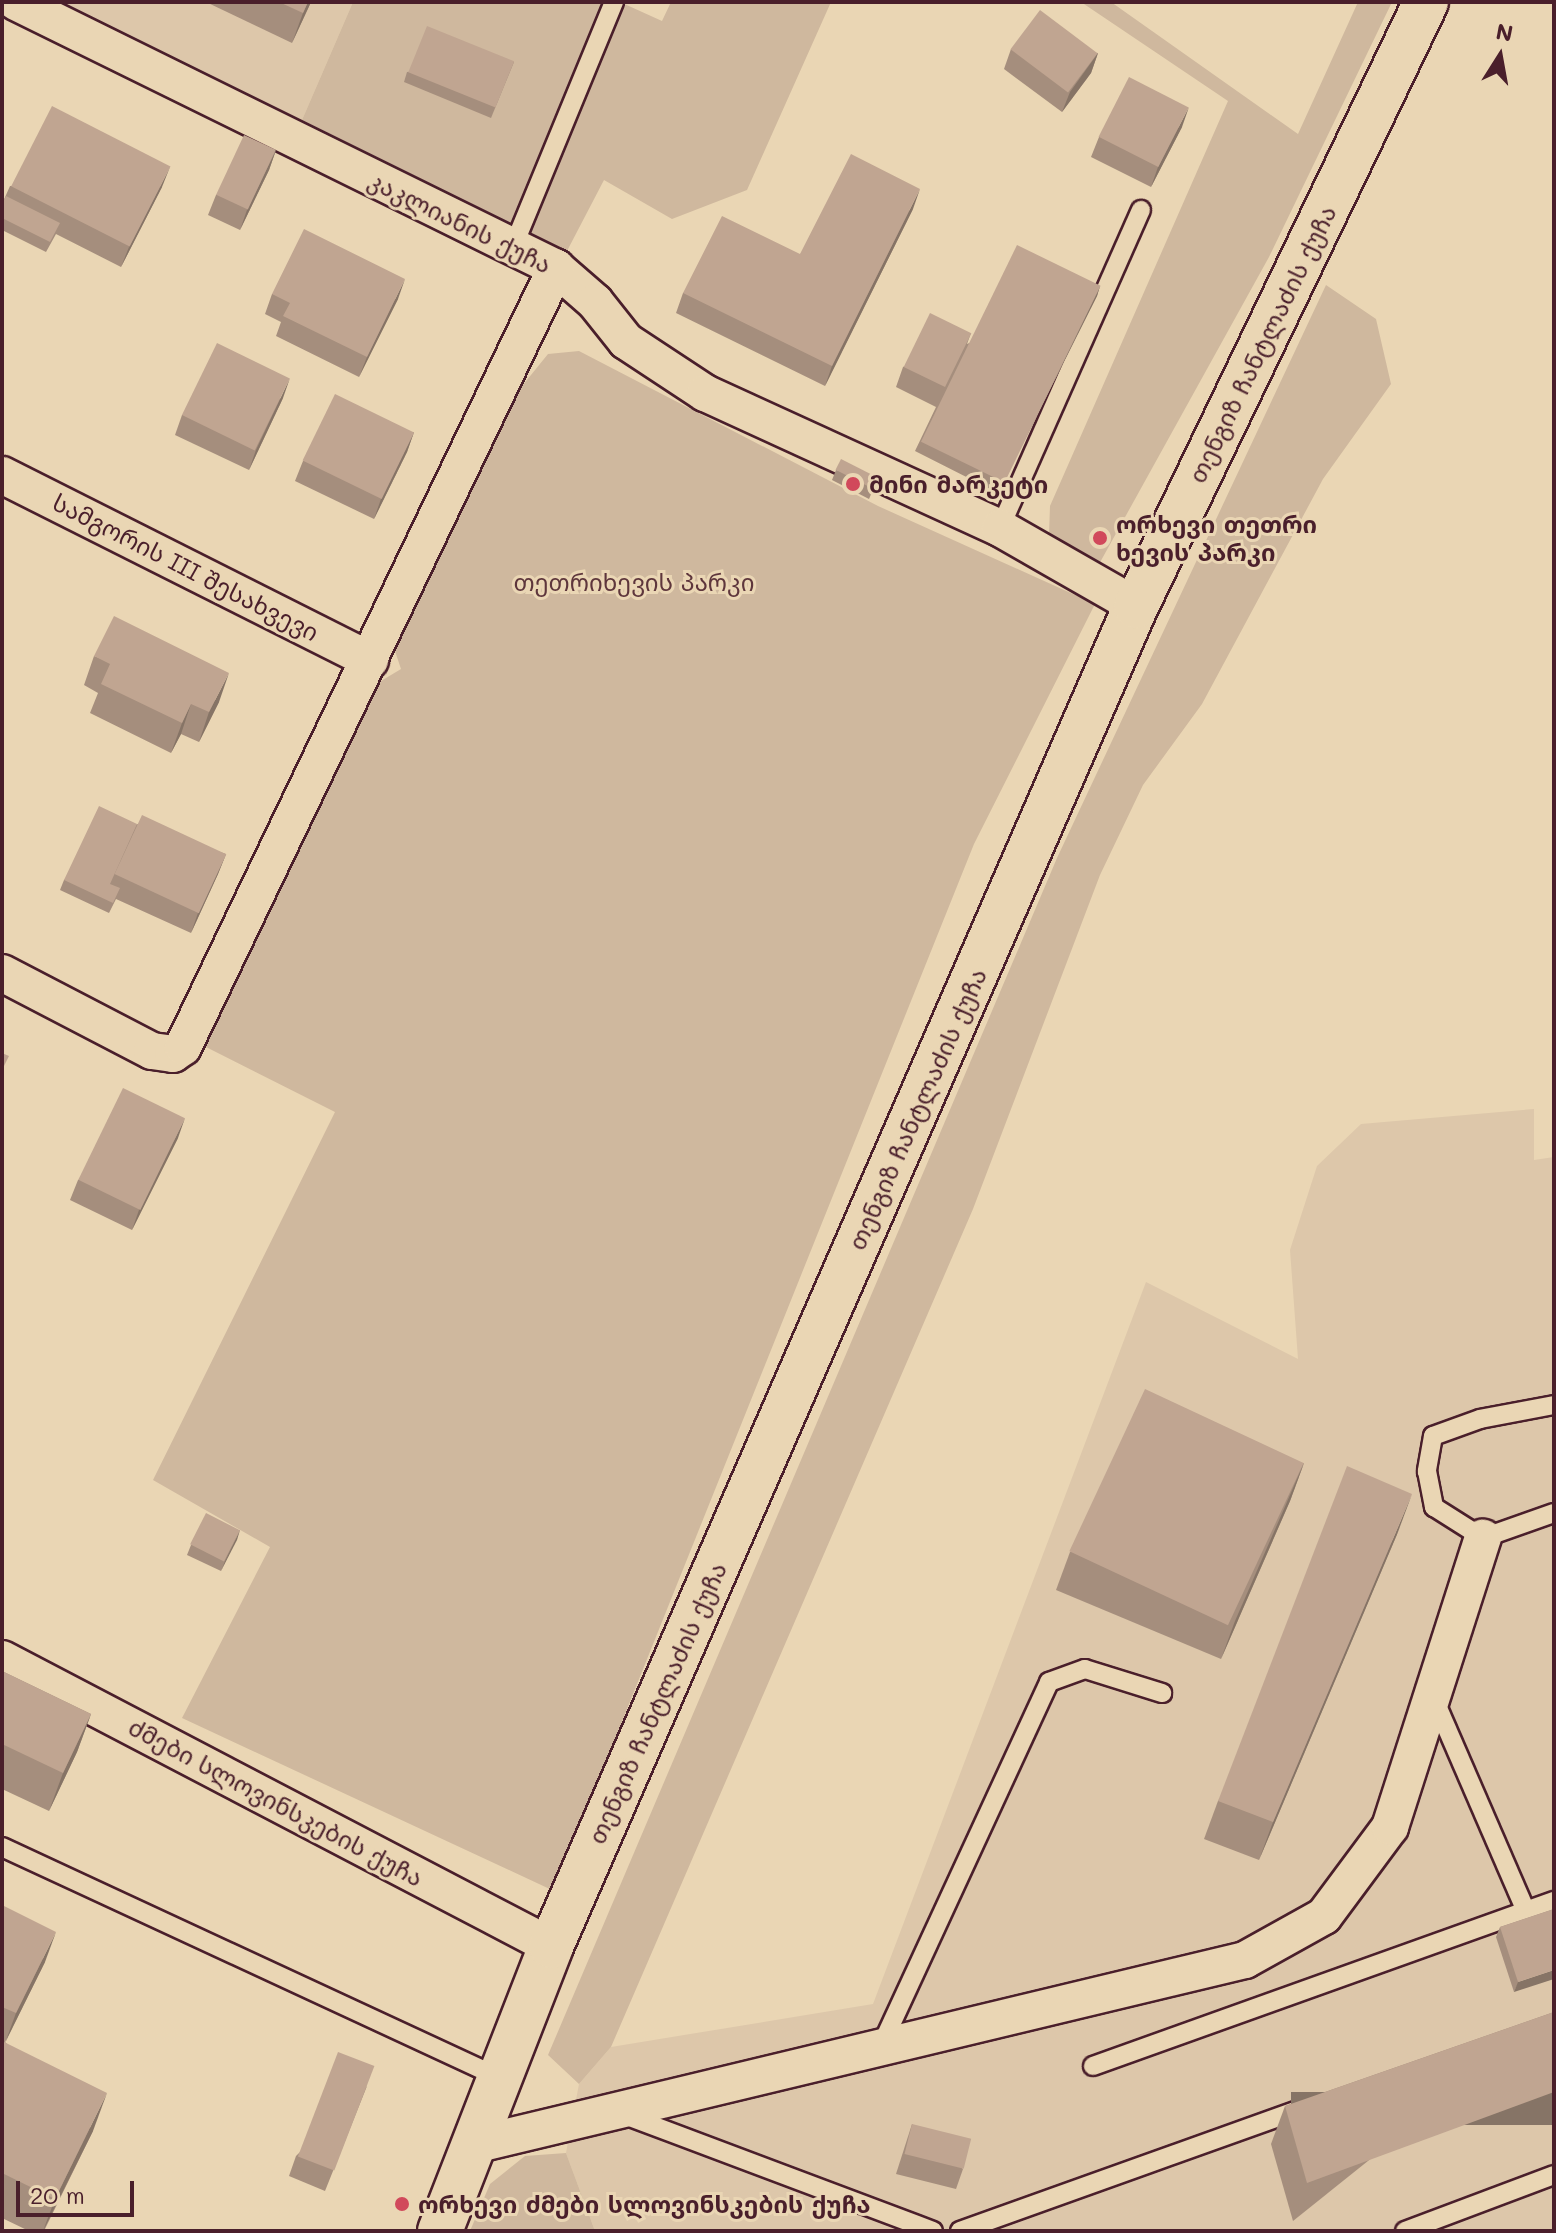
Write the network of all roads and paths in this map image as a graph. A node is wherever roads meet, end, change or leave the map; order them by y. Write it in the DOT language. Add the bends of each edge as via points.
graph roads {
  1 [pos="16,2"];
  2 [pos="614,2"];
  3 [pos="1426,2"];
  4 [pos="1141,210"];
  5 [pos="513,247"];
  6 [pos="556,268"];
  7 [pos="2,475"];
  8 [pos="1000,528"];
  9 [pos="1136,606"];
  10 [pos="370,660"];
  11 [pos="2,973"];
  12 [pos="1554,1405"];
  13 [pos="1554,1513"];
  14 [pos="1483,1538"];
  15 [pos="2,1659"];
  16 [pos="1162,1693"];
  17 [pos="1432,1695"];
  18 [pos="2,1847"];
  19 [pos="1554,1901"];
  20 [pos="1526,1911"];
  21 [pos="551,1946"];
  22 [pos="881,2046"];
  23 [pos="1093,2066"];
  24 [pos="500,2078"];
  25 [pos="1316,2104"];
  26 [pos="616,2111"];
  27 [pos="474,2145"];
  28 [pos="1554,2175"];
  29 [pos="440,2231"];
  30 [pos="933,2231"];
  31 [pos="960,2231"];
  32 [pos="1405,2231"];
  1 -- 5 [label="street, კაკლიანის ქუჩა"];
  2 -- 5 [label="lane"];
  3 -- 9 [label="street, თენგიზ ჩანტლაძის ქუჩა"];
  4 -- 8 [label="lane"];
  5 -- 6 [label="street, კაკლიანის ქუჩა"];
  6 -- 8 [label="street, კაკლიანის ქუჩა" via="595,302 626,341 705,393"];
  6 -- 10 [label="street"];
  7 -- 10 [label="street, სამგორის III შესახვევი"];
  8 -- 9 [label="street, კაკლიანის ქუჩა"];
  9 -- 21 [label="street, თენგიზ ჩანტლაძის ქუჩა"];
  10 -- 11 [label="street" via="183,1047 173,1054 152,1051"];
  12 -- 14 [label="lane" via="1480,1419 1433,1436 1427,1471 1434,1507"];
  13 -- 14 [label="lane"];
  14 -- 17 [label="street"];
  15 -- 21 [label="street, ძმები სლოვინსკების ქუჩა"];
  16 -- 22 [label="lane" via="1085,1669 1049,1682"];
  17 -- 20 [label="lane"];
  17 -- 22 [label="street" via="1390,1827 1324,1916 1245,1960"];
  18 -- 24 [label="lane"];
  19 -- 20 [label="lane"];
  20 -- 23 [label="lane"];
  21 -- 24 [label="street, თენგიზ ჩანტლაძის ქუჩა"];
  22 -- 26 [label="street"];
  24 -- 27 [label="street, თენგიზ ჩანტლაძის ქუჩა"];
  25 -- 31 [label="lane"];
  26 -- 27 [label="street"];
  26 -- 30 [label="lane"];
  27 -- 29 [label="street, თენგიზ ჩანტლაძის ქუჩა"];
  28 -- 32 [label="lane"];
}
